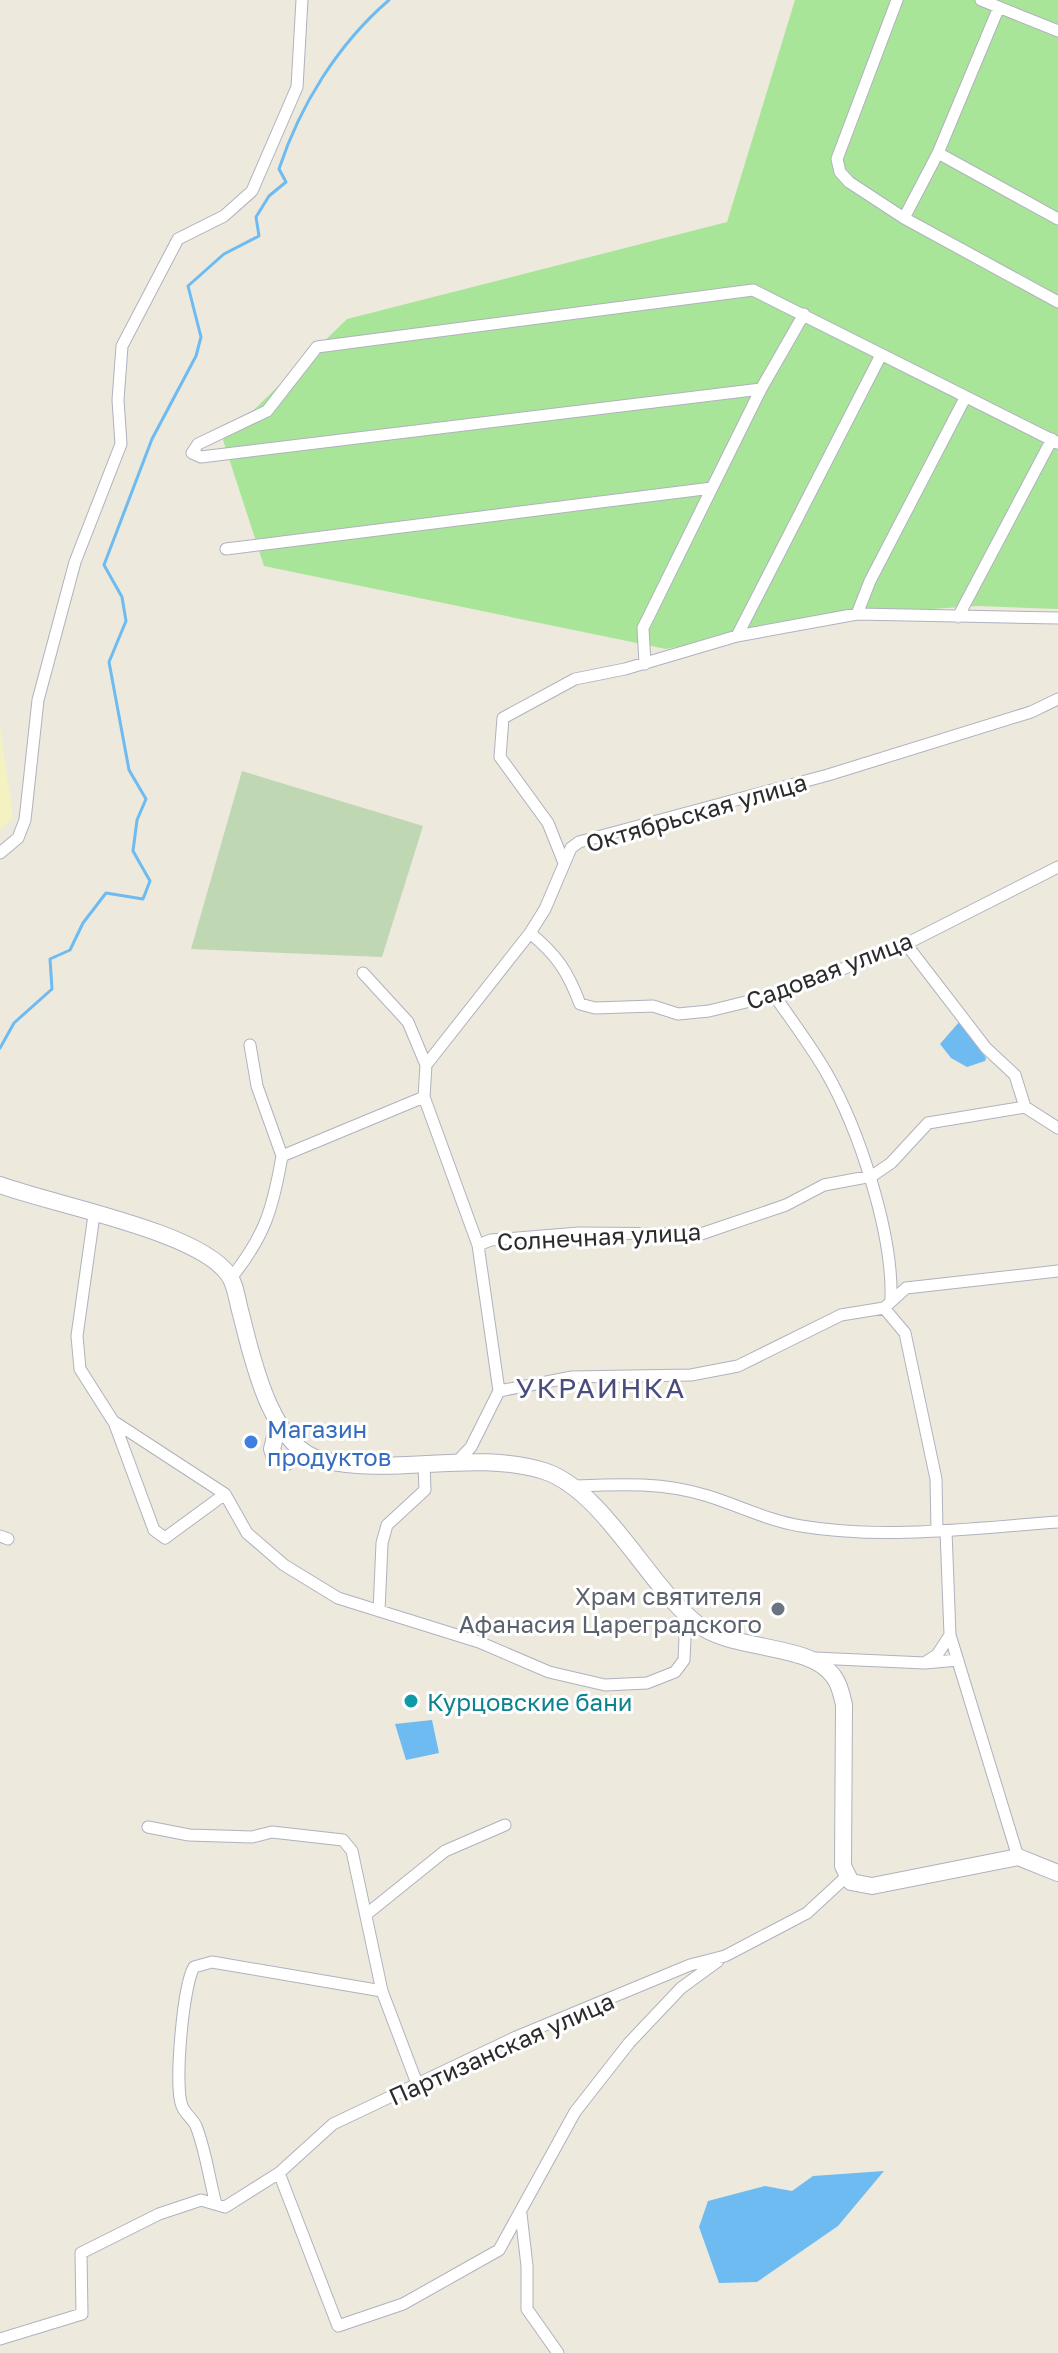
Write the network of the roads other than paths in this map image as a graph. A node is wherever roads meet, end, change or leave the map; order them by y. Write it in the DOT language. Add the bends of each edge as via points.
graph roads {
  1 [pos="302,0"];
  2 [pos="897,0"];
  3 [pos="981,0"];
  4 [pos="999,7"];
  5 [pos="1058,31"];
  6 [pos="938,153"];
  7 [pos="904,218"];
  8 [pos="1058,219"];
  9 [pos="1058,302"];
  10 [pos="804,314"];
  11 [pos="881,355"];
  12 [pos="761,389"];
  13 [pos="965,398"];
  14 [pos="1055,441"];
  15 [pos="712,488"];
  16 [pos="226,549"];
  17 [pos="857,614"];
  18 [pos="958,617"];
  19 [pos="1058,618"];
  20 [pos="737,636"];
  21 [pos="645,664"];
  22 [pos="1058,699"];
  23 [pos="0,853"];
  24 [pos="564,863"];
  25 [pos="1058,867"];
  26 [pos="530,933"];
  27 [pos="906,944"];
  28 [pos="363,973"];
  29 [pos="774,995"];
  30 [pos="250,1045"];
  31 [pos="426,1065"];
  32 [pos="424,1097"];
  33 [pos="1025,1107"];
  34 [pos="1058,1128"];
  35 [pos="282,1156"];
  36 [pos="872,1176"];
  37 [pos="0,1185"];
  38 [pos="94,1215"];
  39 [pos="478,1245"];
  40 [pos="889,1260"];
  41 [pos="1058,1271"];
  42 [pos="231,1278"];
  43 [pos="919,1286"];
  44 [pos="887,1304"];
  45 [pos="499,1391"];
  46 [pos="113,1421"];
  47 [pos="455,1463"];
  48 [pos="424,1465"];
  49 [pos="575,1486"];
  50 [pos="225,1494"];
  51 [pos="1058,1522"];
  52 [pos="942,1531"];
  53 [pos="379,1611"];
  54 [pos="686,1614"];
  55 [pos="950,1635"];
  56 [pos="800,1656"];
  57 [pos="958,1660"];
  58 [pos="925,1663"];
  59 [pos="505,1825"];
  60 [pos="148,1827"];
  61 [pos="1018,1857"];
  62 [pos="1058,1873"];
  63 [pos="847,1876"];
  64 [pos="368,1913"];
  65 [pos="725,1956"];
  66 [pos="382,1991"];
  67 [pos="416,2081"];
  68 [pos="279,2173"];
  69 [pos="216,2204"];
  70 [pos="521,2214"];
  71 [pos="0,2339"];
  72 [pos="558,2353"];
  1 -- 23 [label="street" via="297,87 252,191 224,216 178,239 128,331 120,364 121,444 75,562 38,700 25,820 18,838"];
  2 -- 7 [label="street" via="837,159 849,182"];
  3 -- 4 [label="street"];
  4 -- 5 [label="street"];
  4 -- 6 [label="street"];
  6 -- 7 [label="street"];
  6 -- 8 [label="street"];
  7 -- 9 [label="street"];
  10 -- 11 [label="street"];
  10 -- 12 [label="street"];
  10 -- 12 [label="street" via="753,290 317,347 267,411 198,444 192,453 201,457"];
  11 -- 13 [label="street"];
  11 -- 20 [label="street"];
  12 -- 15 [label="street"];
  13 -- 14 [label="street"];
  13 -- 17 [label="street"];
  14 -- 18 [label="street"];
  15 -- 16 [label="street"];
  15 -- 21 [label="street" via="643,628"];
  17 -- 18 [label="street"];
  17 -- 20 [label="street"];
  18 -- 19 [label="street"];
  20 -- 21 [label="street"];
  21 -- 24 [label="street" via="575,679 503,718 500,757 548,823"];
  22 -- 24 [label="street, Октябрьская улица" via="828,775 579,842"];
  24 -- 26 [label="street, Октябрьская улица"];
  25 -- 27 [label="street, Садовая улица"];
  26 -- 29 [label="street, Садовая улица" via="567,969 580,1004 595,1008 653,1006 678,1014"];
  26 -- 31 [label="street, Октябрьская улица"];
  27 -- 29 [label="street, Садовая улица"];
  27 -- 33 [label="street" via="986,1048 1015,1075"];
  28 -- 31 [label="street" via="408,1022"];
  29 -- 36 [label="street" via="827,1074"];
  30 -- 35 [label="street" via="257,1086"];
  31 -- 32 [label="street"];
  32 -- 35 [label="street"];
  32 -- 39 [label="street"];
  33 -- 34 [label="street"];
  33 -- 36 [label="street, Солнечная улица" via="928,1123"];
  35 -- 42 [label="street" via="272,1211 255,1248"];
  36 -- 39 [label="street, Солнечная улица" via="824,1185 786,1205 701,1234 579,1233"];
  36 -- 40 [label="street"];
  37 -- 38 [label="main road"];
  38 -- 42 [label="main road" via="185,1244 215,1261"];
  38 -- 46 [label="street" via="77,1336 80,1369"];
  39 -- 45 [label="street"];
  40 -- 43 [label="street"];
  40 -- 44 [label="street"];
  41 -- 43 [label="street"];
  42 -- 48 [label="main road" via="251,1354 278,1425 301,1451 322,1460"];
  43 -- 44 [label="street" via="906,1288"];
  44 -- 45 [label="street" via="841,1315 738,1366 691,1375 572,1377"];
  44 -- 52 [label="street" via="905,1333"];
  45 -- 47 [label="street" via="471,1447"];
  46 -- 50 [label="street"];
  46 -- 50 [label="street" via="154,1530 165,1538"];
  47 -- 48 [label="main road"];
  47 -- 49 [label="main road" via="514,1464"];
  48 -- 53 [label="street" via="425,1490 387,1525"];
  49 -- 52 [label="street" via="645,1483 823,1530"];
  49 -- 54 [label="main road"];
  50 -- 53 [label="street" via="247,1533 284,1565 338,1598"];
  51 -- 52 [label="street"];
  52 -- 55 [label="street"];
  53 -- 54 [label="street" via="479,1642 549,1672 605,1685 647,1683 675,1672 684,1660"];
  54 -- 56 [label="main road" via="713,1634"];
  55 -- 57 [label="street"];
  55 -- 58 [label="street"];
  56 -- 58 [label="street"];
  56 -- 63 [label="main road" via="834,1676 844,1705"];
  57 -- 58 [label="street"];
  57 -- 61 [label="street"];
  59 -- 64 [label="street" via="445,1851"];
  60 -- 64 [label="street" via="189,1835 252,1837 272,1832 343,1840 352,1851"];
  61 -- 62 [label="main road"];
  61 -- 63 [label="main road" via="872,1886 857,1885"];
  63 -- 65 [label="street, Партизанская улица" via="807,1913"];
  64 -- 66 [label="street"];
  65 -- 67 [label="street, Партизанская улица" via="690,1965"];
  65 -- 70 [label="street" via="681,1988 629,2043 575,2112"];
  66 -- 67 [label="street"];
  66 -- 69 [label="street" via="212,1962 194,1967 184,2007 179,2087 182,2106 196,2124"];
  67 -- 68 [label="street, Партизанская улица" via="333,2124"];
  68 -- 69 [label="street, Партизанская улица" via="225,2207"];
  68 -- 70 [label="street" via="338,2326 403,2304 499,2250"];
  69 -- 71 [label="street, Партизанская улица" via="201,2200 159,2214 81,2253 82,2314"];
  70 -- 72 [label="street" via="527,2309"];
}
